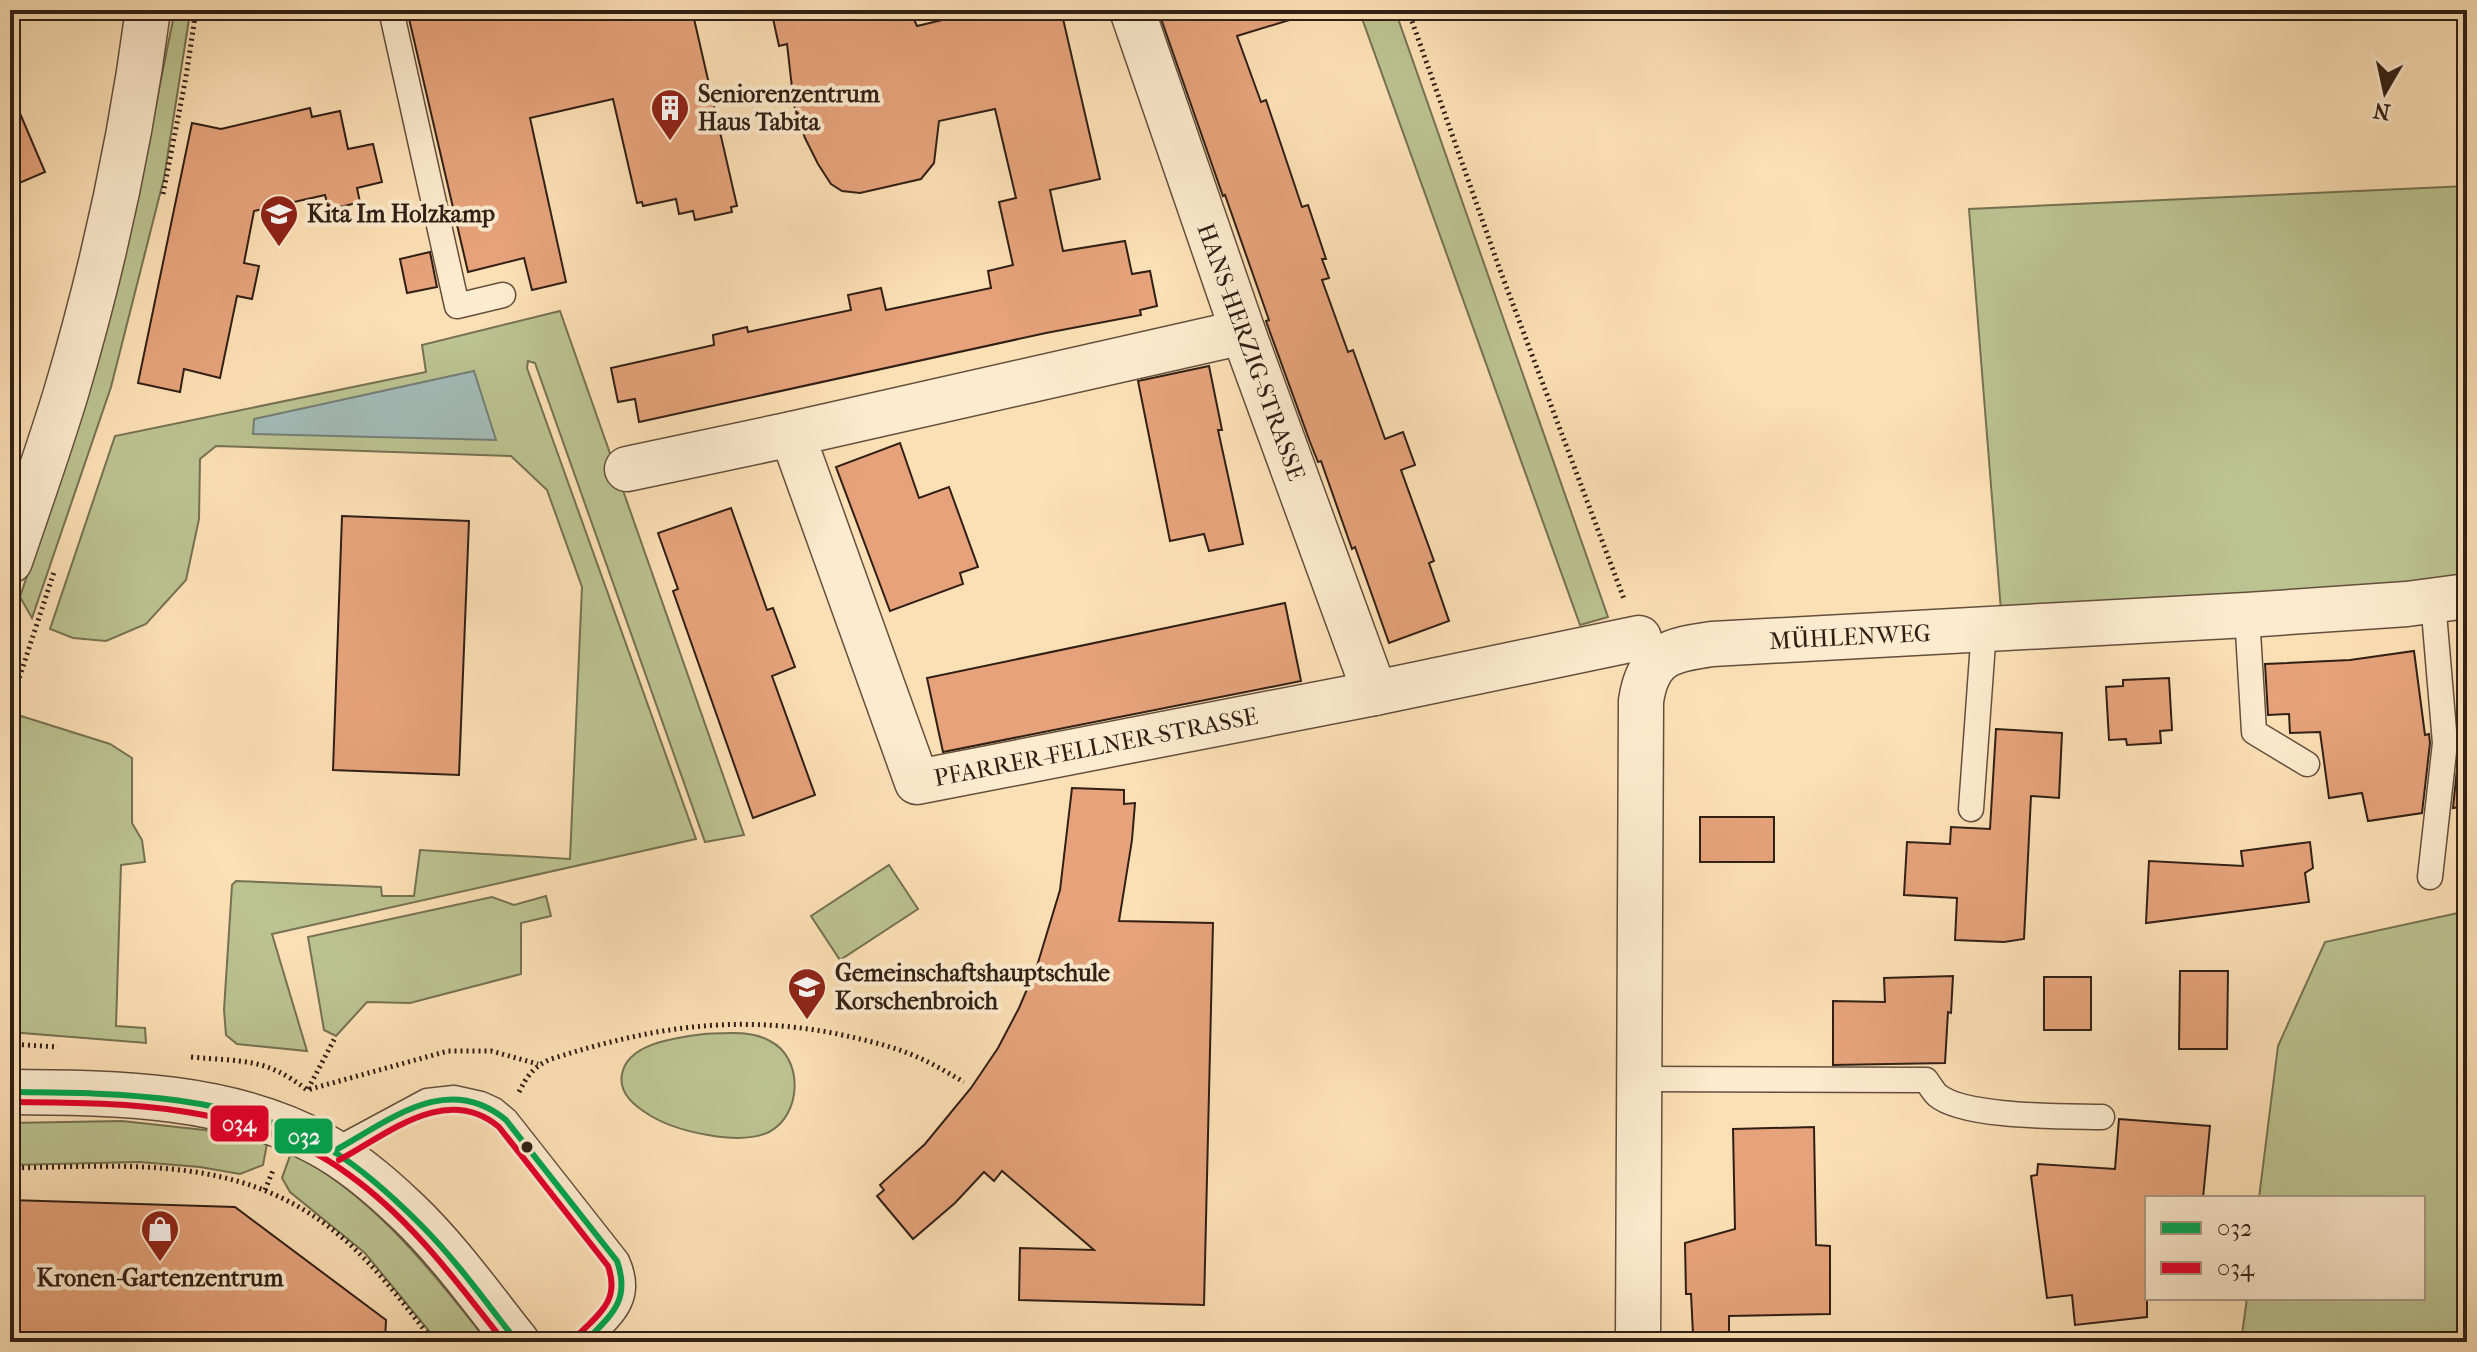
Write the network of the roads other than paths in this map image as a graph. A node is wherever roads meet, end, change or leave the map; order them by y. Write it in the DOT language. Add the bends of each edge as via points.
graph roads {
  1 [pos="148,10"];
  2 [pos="391,10"];
  3 [pos="1132,10"];
  4 [pos="503,295"];
  5 [pos="1243,332"];
  6 [pos="792,434"];
  7 [pos="627,469"];
  8 [pos="10,561"];
  9 [pos="2450,599"];
  10 [pos="2247,615"];
  11 [pos="1984,629"];
  12 [pos="1639,638"];
  13 [pos="1375,693"];
  14 [pos="2307,764"];
  15 [pos="1971,809"];
  16 [pos="2430,877"];
  17 [pos="1638,1079"];
  18 [pos="10,1092"];
  19 [pos="2102,1117"];
  20 [pos="334,1151"];
  21 [pos="517,1342"];
  22 [pos="585,1342"];
  23 [pos="1638,1342"];
  1 -- 8 [label="street" via="127,145 95,286"];
  2 -- 4 [label="lane" via="394,53 457,306"];
  3 -- 5 [label="street, HANS-HERZIG-STRASSE"];
  5 -- 6 [label="street"];
  5 -- 13 [label="street, HANS-HERZIG-STRASSE"];
  6 -- 7 [label="street"];
  6 -- 13 [label="street, PFARRER-FELLNER-STRASSE" via="917,782"];
  9 -- 10 [label="street, MÜHLENWEG"];
  9 -- 16 [label="lane" via="2445,743"];
  10 -- 11 [label="street, MÜHLENWEG"];
  10 -- 14 [label="lane" via="2254,732"];
  11 -- 15 [label="lane"];
  11 -- 17 [label="street, MÜHLENWEG" via="1712,644 1671,652 1651,667 1640,713"];
  12 -- 13 [label="street, PFARRER-FELLNER-STRASSE"];
  17 -- 19 [label="lane" via="1926,1080 1938,1096 1957,1105"];
  17 -- 23 [label="street, MÜHLENWEG"];
  18 -- 20 [label="street" via="107,1095 240,1112 299,1110"];
  20 -- 21 [label="street" via="426,1230"];
  20 -- 22 [label="lane" via="427,1101 454,1098 494,1110 622,1271 619,1305"];
}
